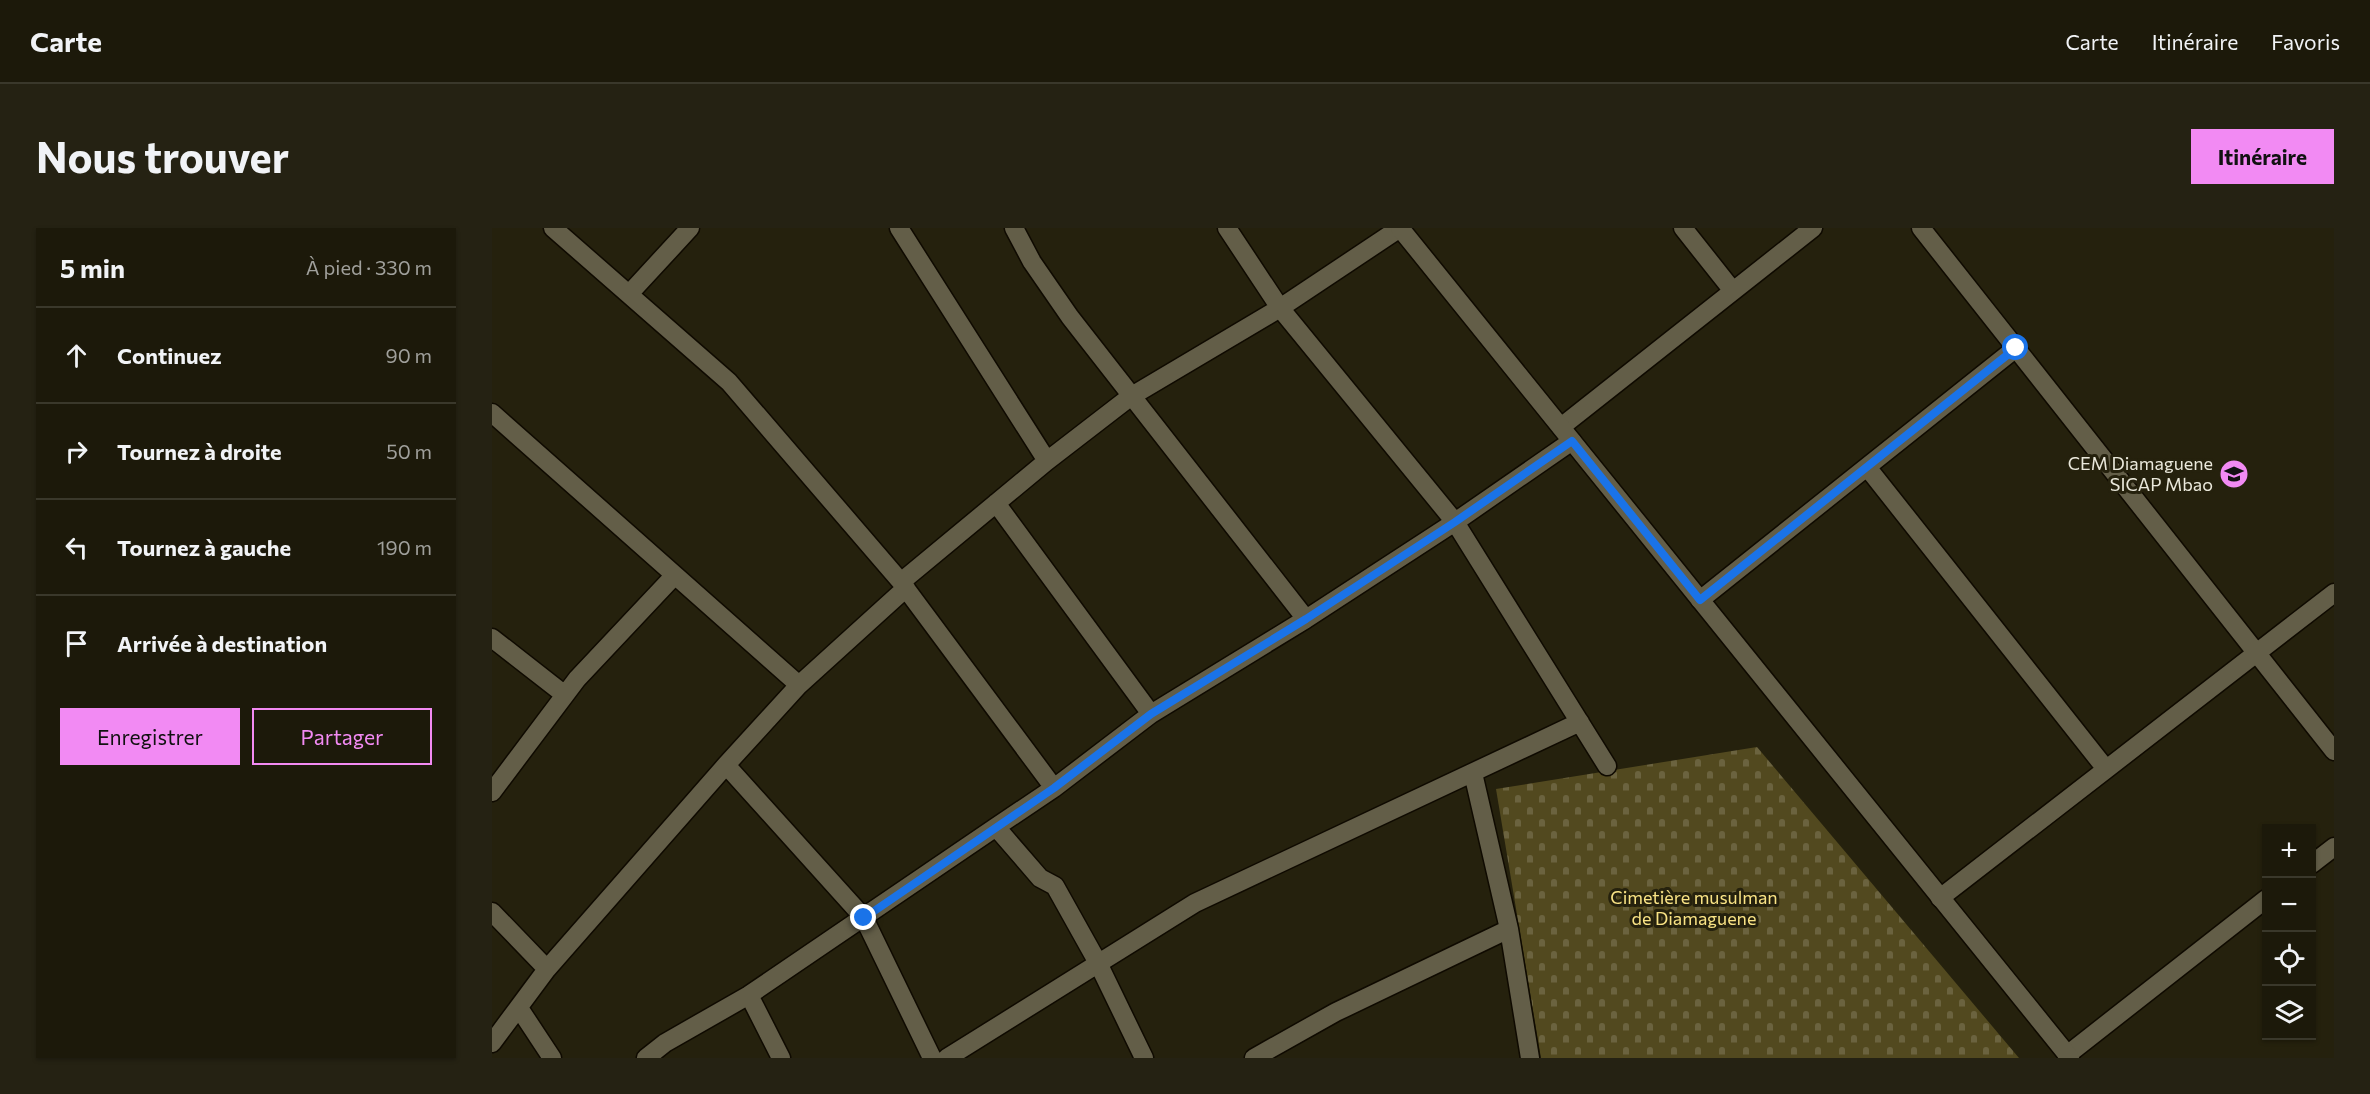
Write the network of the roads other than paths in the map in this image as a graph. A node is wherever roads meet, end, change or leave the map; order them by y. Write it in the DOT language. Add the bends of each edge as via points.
graph roads {
  1 [pos="553,228"];
  2 [pos="690,228"];
  3 [pos="899,228"];
  4 [pos="1014,228"];
  5 [pos="1227,228"];
  6 [pos="1400,228"];
  7 [pos="1683,228"];
  8 [pos="1813,228"];
  9 [pos="1921,228"];
  10 [pos="1733,291"];
  11 [pos="630,293"];
  12 [pos="1280,308"];
  13 [pos="2016,348"];
  14 [pos="1130,397"];
  15 [pos="492,413"];
  16 [pos="1566,434"];
  17 [pos="1047,461"];
  18 [pos="1867,467"];
  19 [pos="996,503"];
  20 [pos="1455,522"];
  21 [pos="674,576"];
  22 [pos="904,585"];
  23 [pos="2334,593"];
  24 [pos="1700,600"];
  25 [pos="1306,619"];
  26 [pos="492,638"];
  27 [pos="2256,653"];
  28 [pos="799,685"];
  29 [pos="565,695"];
  30 [pos="1151,714"];
  31 [pos="1580,722"];
  32 [pos="2334,751"];
  33 [pos="726,765"];
  34 [pos="1607,766"];
  35 [pos="2106,769"];
  36 [pos="1473,773"];
  37 [pos="1054,788"];
  38 [pos="492,792"];
  39 [pos="996,827"];
  40 [pos="2334,847"];
  41 [pos="2316,861"];
  42 [pos="1940,898"];
  43 [pos="2262,902"];
  44 [pos="492,912"];
  45 [pos="864,918"];
  46 [pos="1509,928"];
  47 [pos="1098,963"];
  48 [pos="548,969"];
  49 [pos="749,995"];
  50 [pos="519,1008"];
  51 [pos="492,1043"];
  52 [pos="2069,1056"];
  53 [pos="552,1058"];
  54 [pos="646,1058"];
  55 [pos="781,1058"];
  56 [pos="932,1058"];
  57 [pos="947,1058"];
  58 [pos="1144,1058"];
  59 [pos="1254,1058"];
  60 [pos="1530,1058"];
  1 -- 11 [label="street"];
  2 -- 11 [label="street"];
  3 -- 17 [label="street"];
  4 -- 14 [label="street" via="1032,262"];
  5 -- 12 [label="street"];
  6 -- 12 [label="street"];
  6 -- 16 [label="street"];
  7 -- 10 [label="street"];
  8 -- 10 [label="street"];
  9 -- 13 [label="street"];
  10 -- 16 [label="street"];
  11 -- 22 [label="street" via="729,382"];
  12 -- 14 [label="street"];
  12 -- 20 [label="street"];
  13 -- 18 [label="street"];
  13 -- 27 [label="street"];
  14 -- 17 [label="street"];
  14 -- 25 [label="street"];
  15 -- 21 [label="street"];
  16 -- 20 [label="street"];
  16 -- 24 [label="street"];
  17 -- 19 [label="street"];
  18 -- 24 [label="street"];
  18 -- 35 [label="street"];
  19 -- 22 [label="street"];
  19 -- 30 [label="street"];
  20 -- 25 [label="street"];
  20 -- 31 [label="street"];
  21 -- 28 [label="street"];
  21 -- 29 [label="street"];
  22 -- 28 [label="street"];
  22 -- 37 [label="street"];
  23 -- 27 [label="street"];
  24 -- 42 [label="street"];
  25 -- 30 [label="street"];
  26 -- 29 [label="street"];
  27 -- 32 [label="street"];
  27 -- 35 [label="street"];
  28 -- 33 [label="street"];
  29 -- 38 [label="street"];
  30 -- 37 [label="street"];
  31 -- 34 [label="street"];
  31 -- 36 [label="street"];
  33 -- 45 [label="street"];
  33 -- 48 [label="street"];
  35 -- 42 [label="street"];
  36 -- 46 [label="street"];
  36 -- 47 [label="street" via="1195,903"];
  37 -- 39 [label="street"];
  39 -- 45 [label="street"];
  39 -- 47 [label="street" via="1040,878 1055,886"];
  40 -- 41 [label="street"];
  42 -- 52 [label="street"];
  43 -- 52 [label="street"];
  44 -- 48 [label="street"];
  45 -- 49 [label="street"];
  45 -- 56 [label="street"];
  46 -- 59 [label="street" via="1336,1012"];
  46 -- 60 [label="street"];
  47 -- 57 [label="street"];
  47 -- 58 [label="street"];
  48 -- 50 [label="street"];
  49 -- 54 [label="street"];
  49 -- 55 [label="street"];
  50 -- 51 [label="street"];
  50 -- 53 [label="street"];
}
